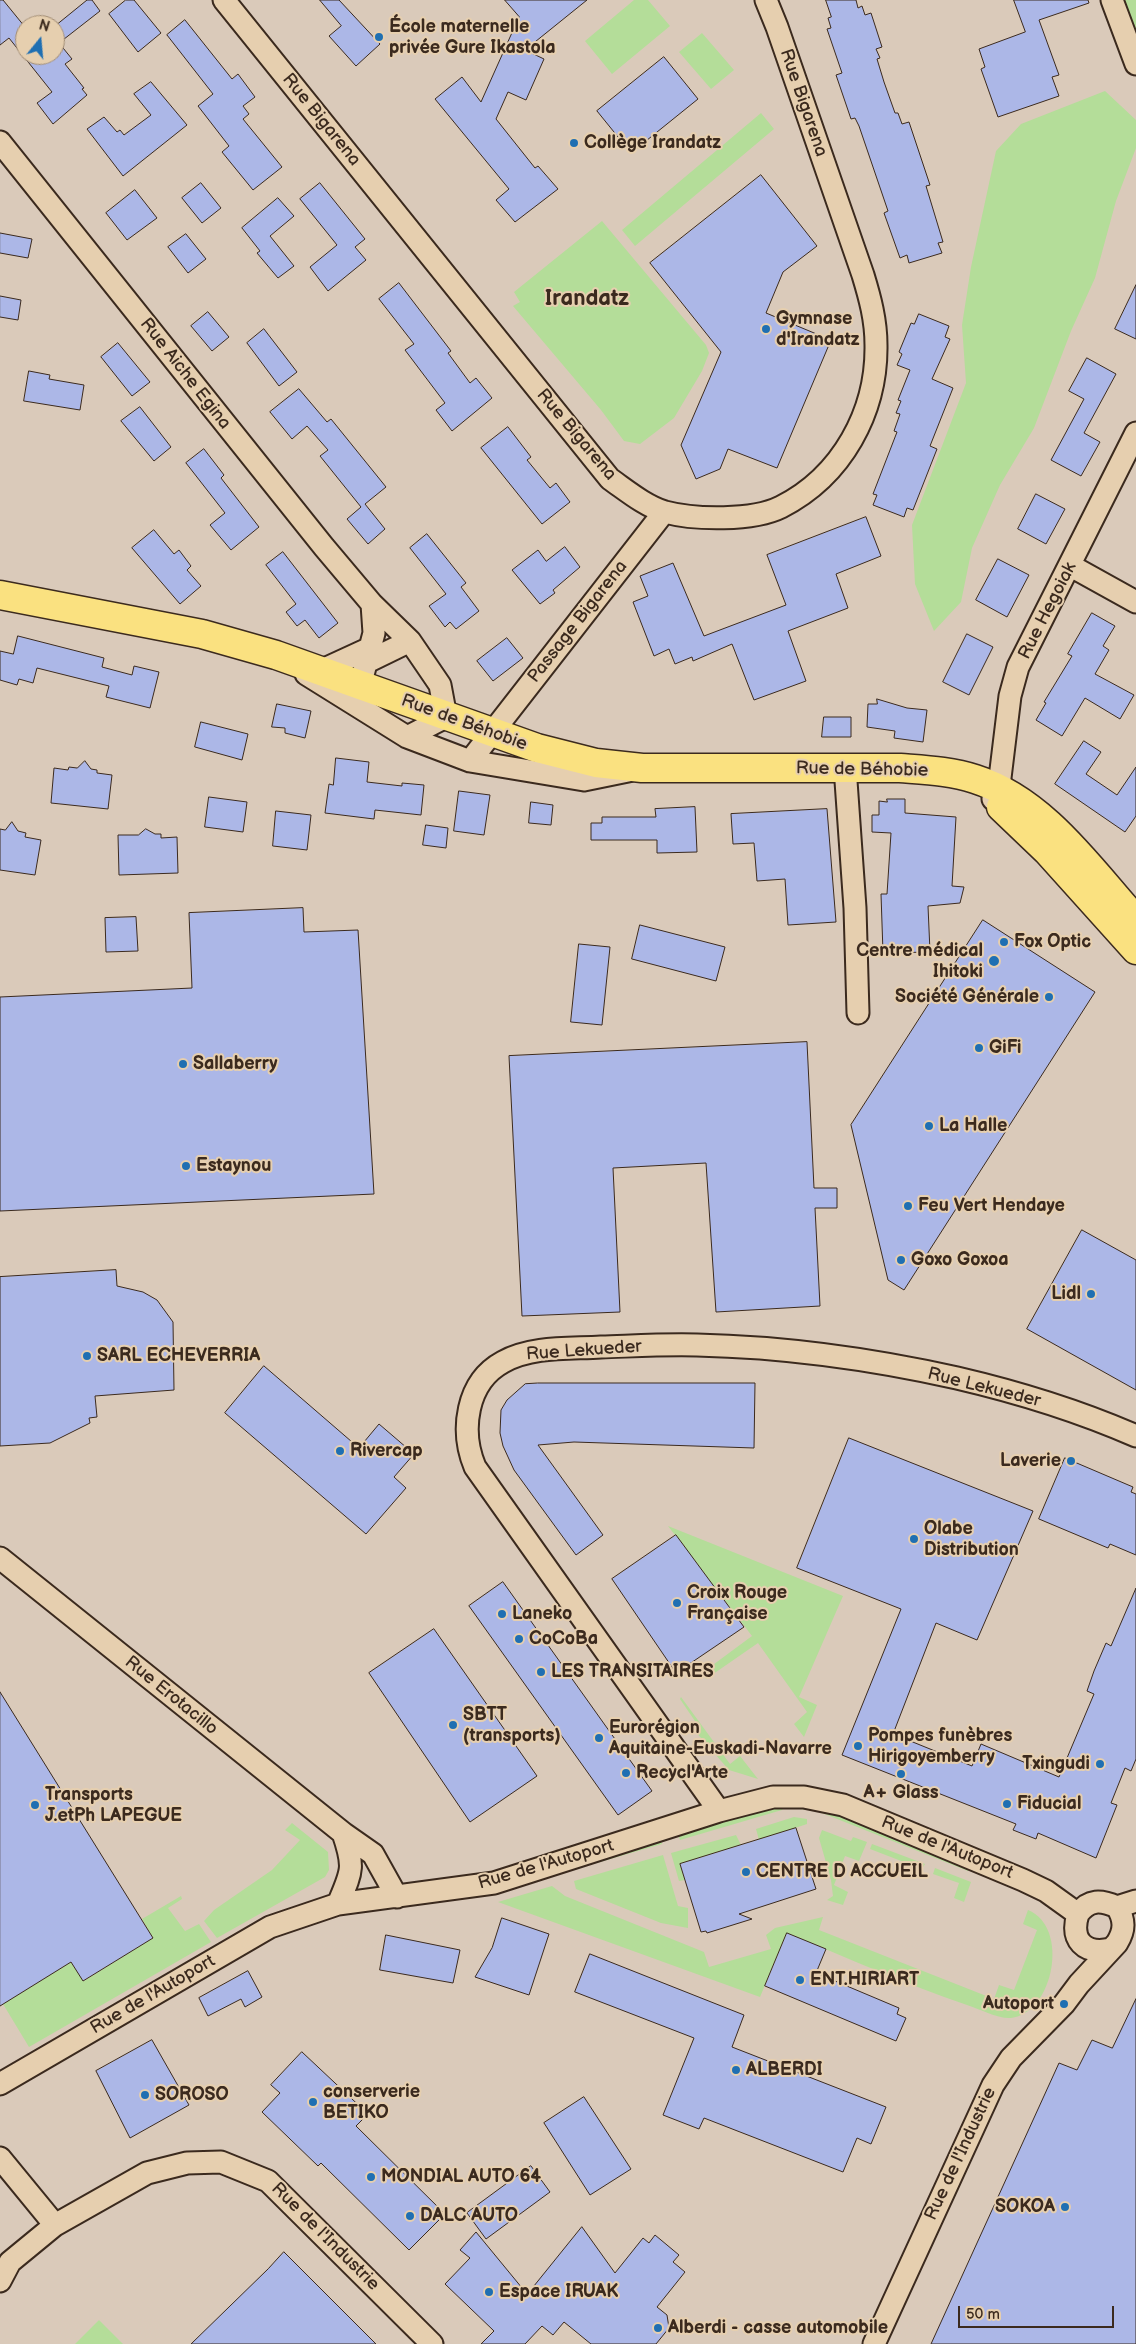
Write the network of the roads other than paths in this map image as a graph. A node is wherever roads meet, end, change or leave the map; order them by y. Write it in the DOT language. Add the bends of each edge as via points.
graph roads {
  1 [pos="224,0"];
  2 [pos="766,0"];
  3 [pos="1112,0"];
  4 [pos="1136,64"];
  5 [pos="0,142"];
  6 [pos="1136,433"];
  7 [pos="664,512"];
  8 [pos="1071,566"];
  9 [pos="0,595"];
  10 [pos="1136,602"];
  11 [pos="372,604"];
  12 [pos="410,641"];
  13 [pos="276,655"];
  14 [pos="366,665"];
  15 [pos="320,671"];
  16 [pos="370,714"];
  17 [pos="446,716"];
  18 [pos="492,732"];
  19 [pos="407,737"];
  20 [pos="470,761"];
  21 [pos="845,767"];
  22 [pos="642,768"];
  23 [pos="995,794"];
  24 [pos="1136,920"];
  25 [pos="1136,950"];
  26 [pos="858,1013"];
  27 [pos="1136,1436"];
  28 [pos="0,1558"];
  29 [pos="719,1811"];
  30 [pos="343,1833"];
  31 [pos="397,1897"];
  32 [pos="338,1904"];
  33 [pos="1126,1904"];
  34 [pos="1078,1914"];
  35 [pos="1130,1926"];
  36 [pos="1081,1944"];
  37 [pos="1111,1949"];
  38 [pos="1079,1984"];
  39 [pos="0,2084"];
  40 [pos="0,2158"];
  41 [pos="55,2225"];
  42 [pos="0,2281"];
  43 [pos="432,2344"];
  44 [pos="874,2344"];
  1 -- 7 [label="street, Rue Bigarena" via="610,479"];
  2 -- 7 [label="street, Rue Bigarena" via="873,309 876,346 871,386 863,420 847,450 827,474 780,508 752,515 707,517"];
  3 -- 4 [label="street"];
  5 -- 11 [label="street, Rue Aiche Egina"];
  6 -- 8 [label="street, Rue Hegoiak"];
  7 -- 18 [label="street, Passage Bigarena"];
  8 -- 10 [label="street"];
  8 -- 23 [label="street, Rue Hegoiak" via="1018,667 1010,696 1000,778"];
  9 -- 13 [label="main road, Rue de Béhobie" via="202,634"];
  11 -- 12 [label="street, Rue Aiche Egina"];
  11 -- 14 [label="street" via="374,633"];
  12 -- 14 [label="street"];
  12 -- 17 [label="street, Rue Aiche Egina" via="440,685"];
  13 -- 15 [label="main road, Rue de Béhobie"];
  13 -- 16 [label="street"];
  14 -- 15 [label="main road, Rue de Béhobie"];
  14 -- 15 [label="street"];
  14 -- 16 [label="street"];
  14 -- 17 [label="main road, Rue de Béhobie"];
  16 -- 19 [label="street"];
  17 -- 18 [label="main road, Rue de Béhobie"];
  17 -- 19 [label="street"];
  18 -- 20 [label="street, Passage Bigarena"];
  18 -- 22 [label="main road, Rue de Béhobie" via="596,763"];
  19 -- 20 [label="street"];
  20 -- 22 [label="street" via="584,780"];
  21 -- 22 [label="main road, Rue de Béhobie"];
  21 -- 23 [label="main road, Rue de Béhobie" via="940,772"];
  21 -- 26 [label="street" via="855,908"];
  23 -- 24 [label="main road, Rue de Béhobie" via="1027,807 1059,834"];
  23 -- 25 [label="main road, Rue de Béhobie"];
  27 -- 29 [label="street, Rue Lekueder" via="1086,1416 957,1378 846,1358 777,1350 697,1344 562,1349 527,1352 491,1371 471,1400 467,1417 468,1452 475,1466"];
  28 -- 30 [label="street, Rue Erotacillo"];
  29 -- 31 [label="street, Rue de l'Autoport" via="494,1883"];
  29 -- 34 [label="street, Rue de l'Autoport" via="791,1796 843,1805 1023,1880"];
  30 -- 31 [label="street, Rue Erotacillo" via="373,1854"];
  30 -- 32 [label="street" via="352,1859 350,1878"];
  31 -- 32 [label="street, Rue de l'Autoport"];
  32 -- 39 [label="street, Rue de l'Autoport" via="270,1927"];
  33 -- 34 [label="street, Rue de l'Industrie" via="1097,1901 1089,1903"];
  33 -- 35 [label="street, Rue de l'Industrie" via="1122,1915"];
  34 -- 36 [label="street" via="1076,1936"];
  35 -- 37 [label="street, Rue de l'Industrie"];
  36 -- 37 [label="street" via="1099,1952"];
  36 -- 38 [label="street"];
  37 -- 38 [label="street, Rue de l'Industrie"];
  38 -- 44 [label="street, Rue de l'Industrie" via="1011,2058 993,2085"];
  40 -- 41 [label="street"];
  41 -- 42 [label="street, Rue de l'Industrie" via="10,2262"];
  41 -- 43 [label="street, Rue de l'Industrie" via="147,2173 186,2163 221,2162 268,2181"];
}
